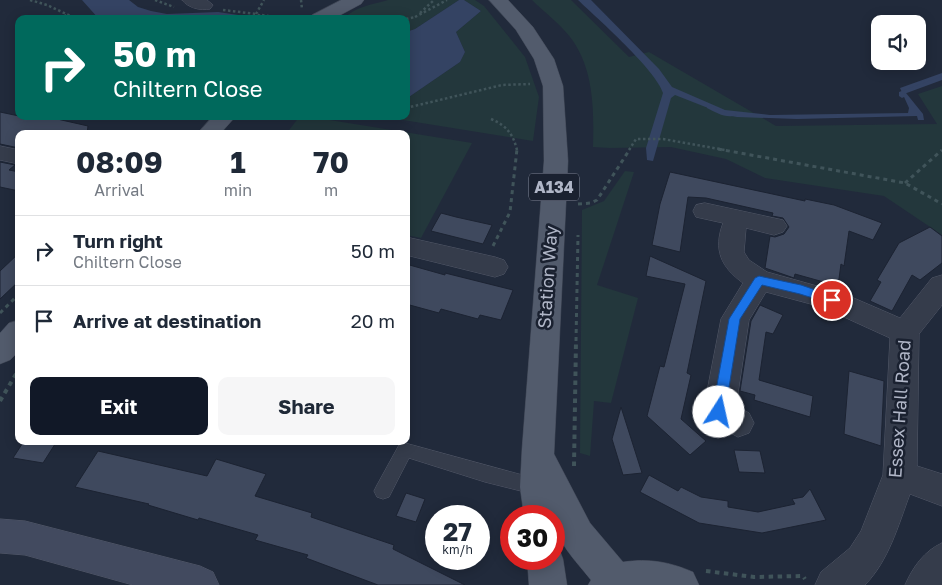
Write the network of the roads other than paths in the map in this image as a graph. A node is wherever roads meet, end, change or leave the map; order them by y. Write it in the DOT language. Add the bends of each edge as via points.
graph roads {
  1 [pos="323,0"];
  2 [pos="355,1"];
  3 [pos="497,1"];
  4 [pos="317,15"];
  5 [pos="327,15"];
  6 [pos="221,120"];
  7 [pos="212,130"];
  8 [pos="0,152"];
  9 [pos="15,156"];
  10 [pos="705,211"];
  11 [pos="738,218"];
  12 [pos="774,226"];
  13 [pos="410,247"];
  14 [pos="489,266"];
  15 [pos="759,280"];
  16 [pos="942,285"];
  17 [pos="905,332"];
  18 [pos="738,423"];
  19 [pos="538,449"];
  20 [pos="900,475"];
  21 [pos="942,490"];
  22 [pos="383,491"];
  23 [pos="539,502"];
  24 [pos="8,532"];
  25 [pos="942,561"];
  26 [pos="546,570"];
  27 [pos="691,578"];
  28 [pos="612,584"];
  29 [pos="200,585"];
  30 [pos="548,585"];
  31 [pos="834,585"];
  32 [pos="924,585"];
  1 -- 4 [label="main road"];
  2 -- 5 [label="main road"];
  3 -- 19 [label="main road, Station Way / A134" via="524,27 544,60 554,86 556,160"];
  6 -- 7 [label="main road"];
  8 -- 9 [label="street"];
  10 -- 11 [label="street"];
  11 -- 12 [label="street"];
  11 -- 15 [label="street" via="732,233 731,252 740,267"];
  13 -- 14 [label="street"];
  15 -- 17 [label="street" via="832,300"];
  15 -- 18 [label="street" via="735,319 719,412"];
  16 -- 17 [label="street, Essex Hall Road"];
  17 -- 20 [label="street, Essex Hall Road"];
  19 -- 23 [label="main road, Station Way / A134"];
  19 -- 28 [label="main road, Station Way / A134" via="577,535"];
  20 -- 21 [label="street"];
  20 -- 31 [label="street, Essex Hall Road" via="875,540 863,561"];
  22 -- 23 [label="lane" via="405,450 486,474"];
  24 -- 29 [label="street"];
  25 -- 32 [label="street"];
  26 -- 30 [label="main road"];
  27 -- 28 [label="main road, A134" via="635,579"];
}
